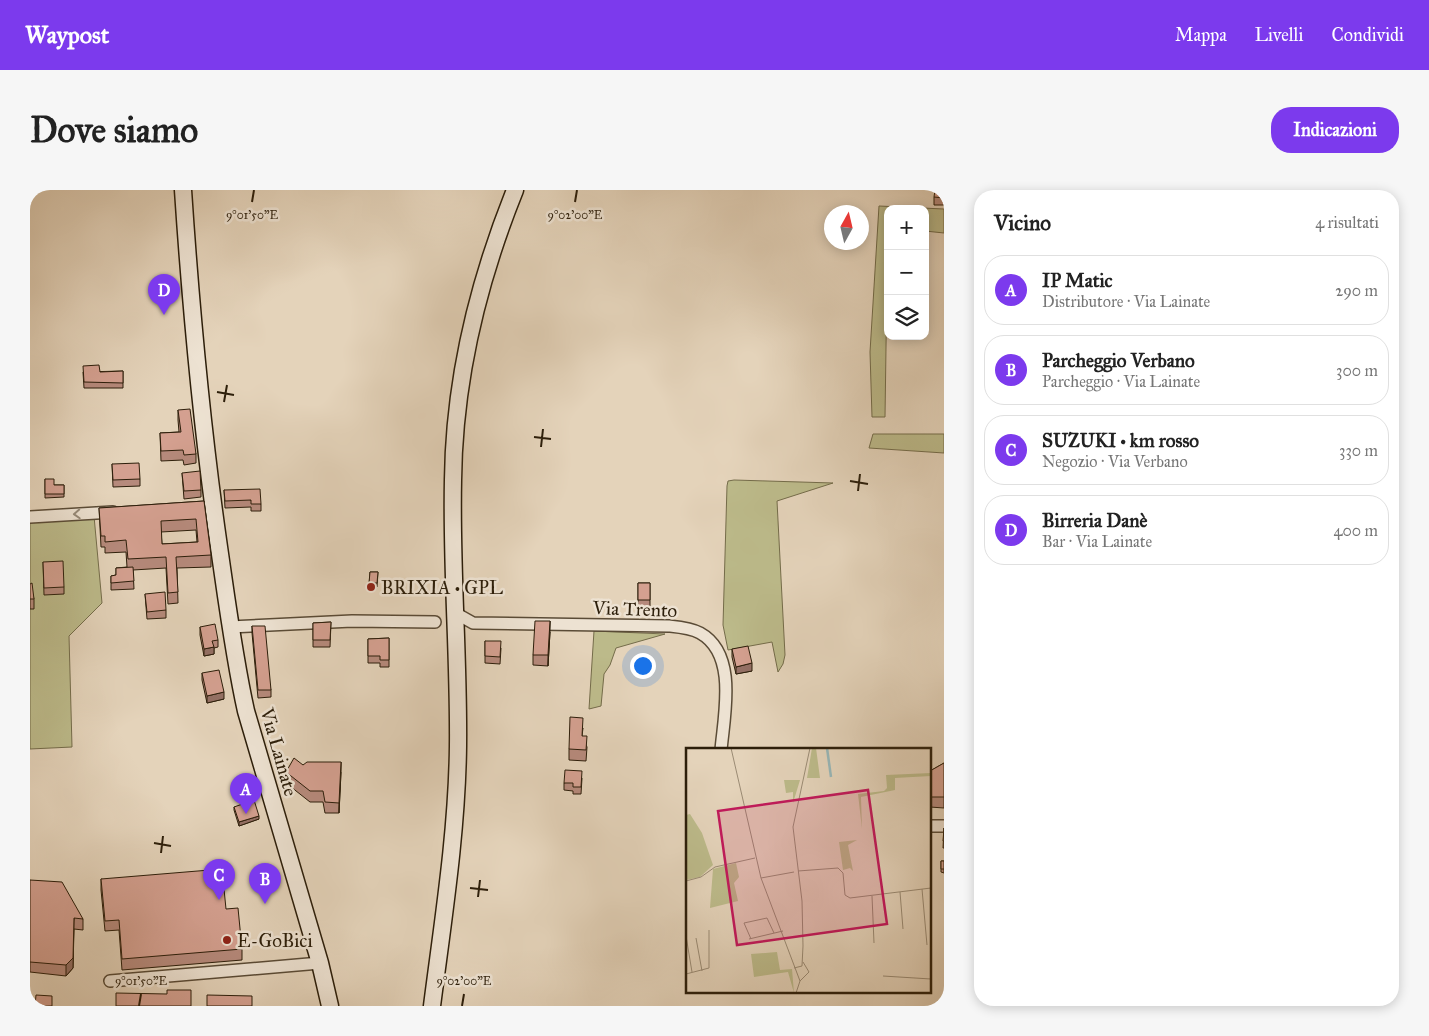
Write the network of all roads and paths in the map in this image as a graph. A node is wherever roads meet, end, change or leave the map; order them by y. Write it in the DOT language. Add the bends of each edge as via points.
graph roads {
  1 [pos="183,190"];
  2 [pos="515,190"];
  3 [pos="127,511"];
  4 [pos="30,517"];
  5 [pos="456,614"];
  6 [pos="435,622"];
  7 [pos="473,623"];
  8 [pos="230,627"];
  9 [pos="457,633"];
  10 [pos="722,748"];
  11 [pos="320,962"];
  12 [pos="110,981"];
  13 [pos="330,1006"];
  14 [pos="432,1006"];
  1 -- 8 [label="main road, Via Lainate" via="206,504"];
  2 -- 5 [label="main road" via="482,287 459,401 452,480"];
  3 -- 4 [label="street, one-way"];
  5 -- 7 [label="street"];
  5 -- 9 [label="main road"];
  6 -- 8 [label="street" via="352,621"];
  7 -- 9 [label="street"];
  7 -- 10 [label="street, Via Trento" via="670,626 700,633 718,652 723,668"];
  8 -- 11 [label="main road, Via Lainate" via="246,711"];
  9 -- 14 [label="main road" via="456,799"];
  11 -- 12 [label="street"];
  11 -- 13 [label="main road, Via Lainate"];
}
